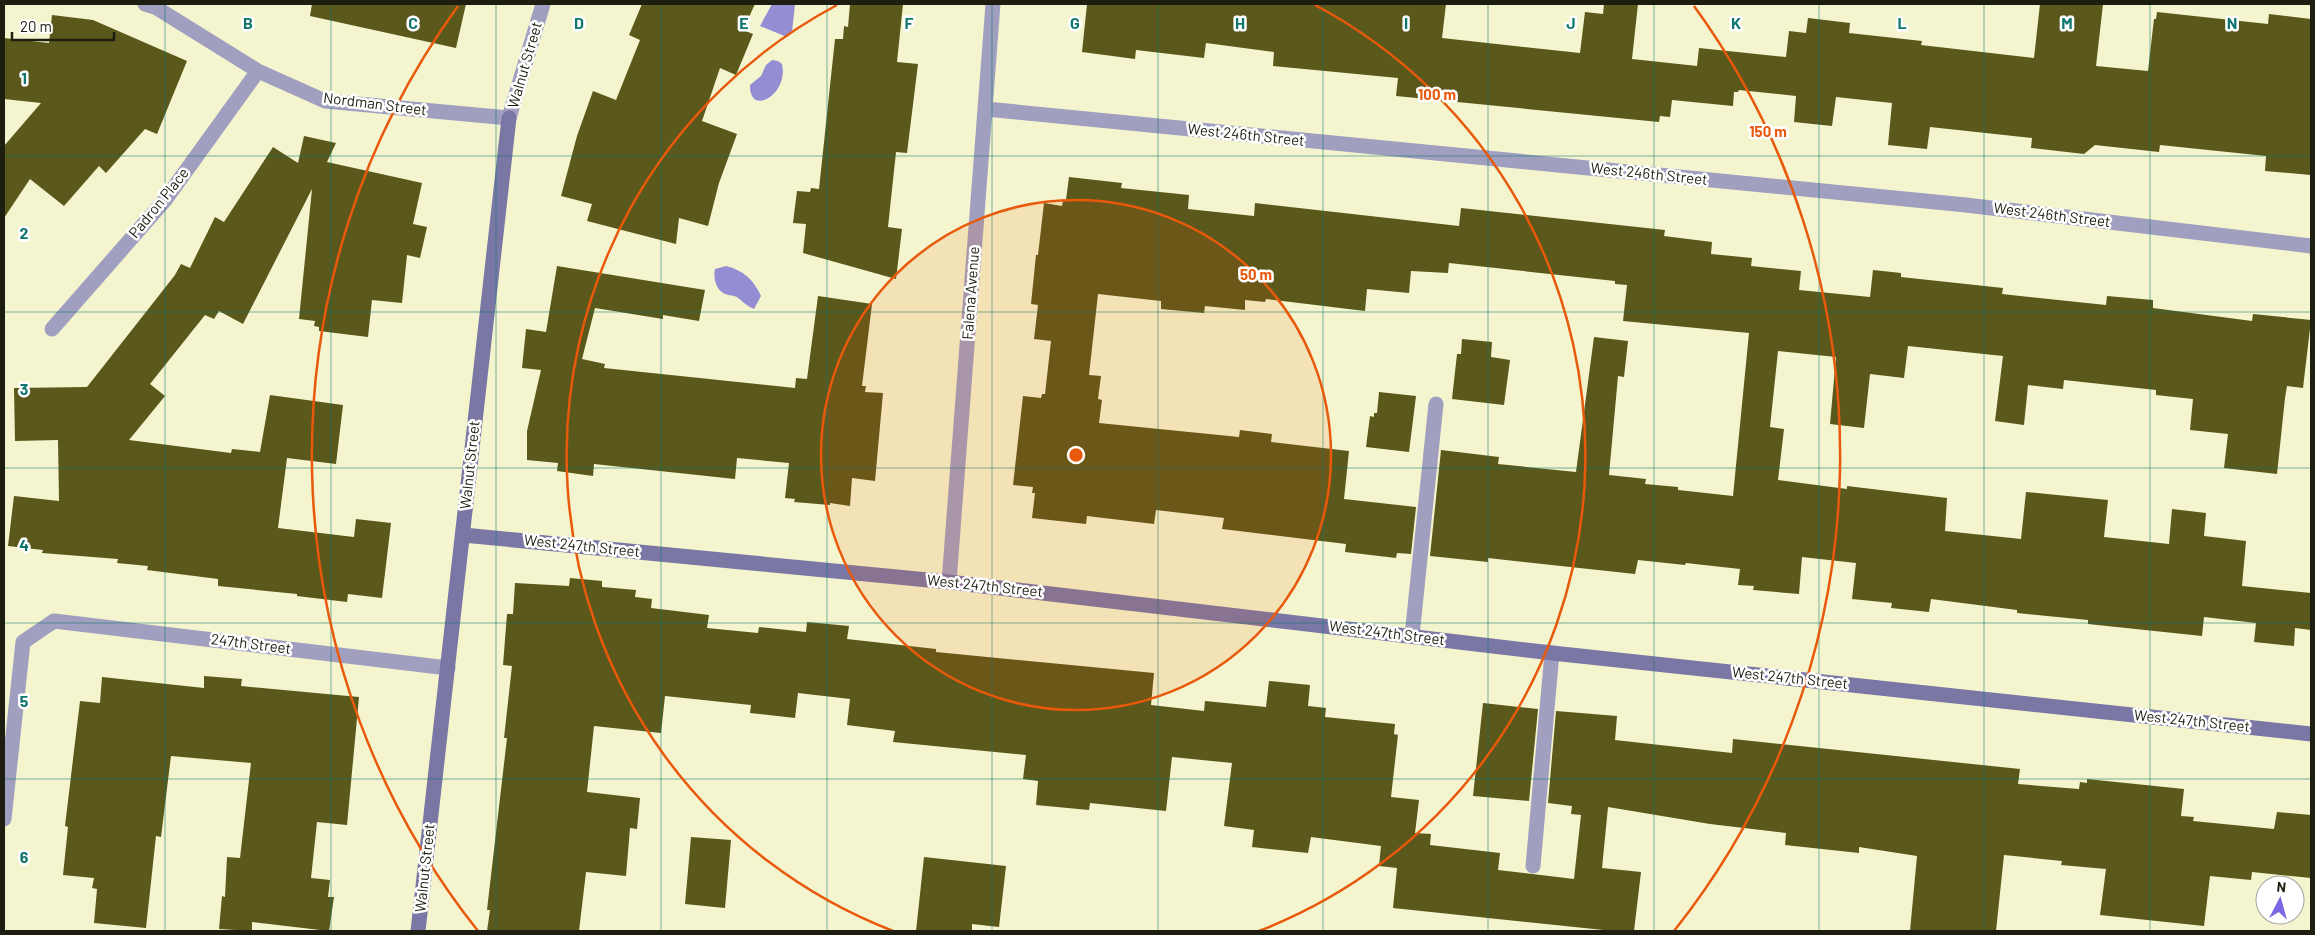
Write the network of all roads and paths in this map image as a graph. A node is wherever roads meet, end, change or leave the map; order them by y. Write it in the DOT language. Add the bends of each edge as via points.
graph roads {
  1 [pos="145,4"];
  2 [pos="543,4"];
  3 [pos="993,4"];
  4 [pos="258,71"];
  5 [pos="986,110"];
  6 [pos="509,118"];
  7 [pos="2311,246"];
  8 [pos="52,329"];
  9 [pos="1436,404"];
  10 [pos="463,535"];
  11 [pos="949,582"];
  12 [pos="1412,636"];
  13 [pos="1552,653"];
  14 [pos="448,668"];
  15 [pos="2311,734"];
  16 [pos="4,819"];
  17 [pos="1533,866"];
  18 [pos="418,931"];
  1 -- 4 [label="street, Nordman Street" via="155,7"];
  2 -- 6 [label="street, Walnut Street"];
  3 -- 5 [label="street, Falena Avenue"];
  4 -- 6 [label="street, Nordman Street" via="325,101"];
  4 -- 8 [label="street, Padron Place" via="165,200"];
  5 -- 7 [label="street, West 246th Street" via="1966,204"];
  5 -- 11 [label="street, Falena Avenue"];
  6 -- 10 [label="street, Walnut Street"];
  9 -- 12 [label="street"];
  10 -- 11 [label="street, West 247th Street"];
  10 -- 14 [label="street, Walnut Street"];
  11 -- 12 [label="street, West 247th Street"];
  12 -- 13 [label="street, West 247th Street"];
  13 -- 15 [label="street, West 247th Street"];
  13 -- 17 [label="street"];
  14 -- 16 [label="street, 247th Street" via="54,621 23,642"];
  14 -- 18 [label="street, Walnut Street"];
}
